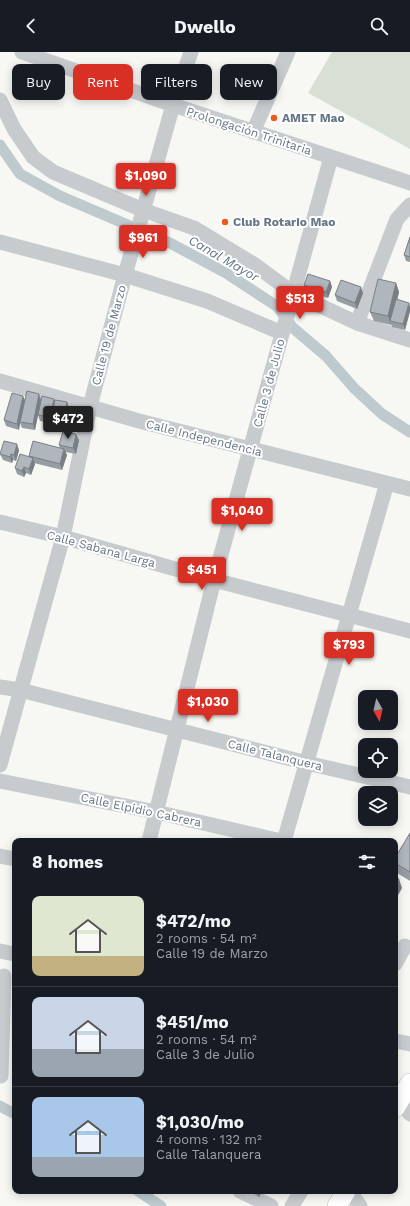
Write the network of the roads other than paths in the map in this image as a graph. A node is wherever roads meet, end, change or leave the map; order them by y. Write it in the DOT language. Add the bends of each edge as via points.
graph roads {
  1 [pos="22,52"];
  2 [pos="191,52"];
  3 [pos="288,52"];
  4 [pos="0,100"];
  5 [pos="172,106"];
  6 [pos="253,132"];
  7 [pos="331,157"];
  8 [pos="410,183"];
  9 [pos="410,205"];
  10 [pos="141,216"];
  11 [pos="0,242"];
  12 [pos="125,275"];
  13 [pos="291,299"];
  14 [pos="357,323"];
  15 [pos="283,331"];
  16 [pos="410,340"];
  17 [pos="0,381"];
  18 [pos="90,406"];
  19 [pos="251,450"];
  20 [pos="387,484"];
  21 [pos="410,489"];
  22 [pos="0,522"];
  23 [pos="63,538"];
  24 [pos="214,580"];
  25 [pos="350,616"];
  26 [pos="410,631"];
  27 [pos="0,687"];
  28 [pos="20,690"];
  29 [pos="177,729"];
  30 [pos="307,763"];
  31 [pos="0,765"];
  32 [pos="0,781"];
  33 [pos="410,787"];
  34 [pos="156,812"];
  35 [pos="150,838"];
  36 [pos="270,838"];
  37 [pos="284,838"];
  38 [pos="0,856"];
  39 [pos="12,858"];
  40 [pos="403,946"];
  41 [pos="0,951"];
  42 [pos="12,953"];
  43 [pos="398,957"];
  44 [pos="4,976"];
  45 [pos="1,1026"];
  46 [pos="398,1042"];
  47 [pos="410,1044"];
  48 [pos="1,1076"];
  49 [pos="410,1083"];
  50 [pos="402,1108"];
  51 [pos="246,1194"];
  52 [pos="299,1194"];
  53 [pos="344,1194"];
  54 [pos="351,1194"];
  55 [pos="271,1206"];
  56 [pos="292,1206"];
  57 [pos="337,1206"];
  58 [pos="360,1206"];
  1 -- 5 [label="street, Prolongación Trinitaria"];
  2 -- 5 [label="street, Calle 19 de Marzo"];
  3 -- 6 [label="street"];
  4 -- 10 [label="street" via="14,129 33,157 53,172"];
  5 -- 6 [label="street, Prolongación Trinitaria"];
  5 -- 10 [label="street, Calle 19 de Marzo"];
  6 -- 7 [label="street, Prolongación Trinitaria"];
  7 -- 8 [label="street, Prolongación Trinitaria"];
  7 -- 13 [label="street, Calle 3 de Julio"];
  9 -- 14 [label="street" via="397,219"];
  10 -- 12 [label="street, Calle 19 de Marzo"];
  10 -- 13 [label="street" via="194,228 255,265"];
  11 -- 12 [label="street"];
  12 -- 15 [label="street" via="207,301"];
  12 -- 18 [label="street, Calle 19 de Marzo"];
  13 -- 14 [label="street"];
  13 -- 15 [label="street, Calle 3 de Julio"];
  14 -- 16 [label="street"];
  15 -- 19 [label="street, Calle 3 de Julio"];
  17 -- 18 [label="street, Calle Independencia"];
  18 -- 19 [label="street, Calle Independencia"];
  18 -- 23 [label="street, Calle 19 de Marzo"];
  19 -- 20 [label="street, Calle Independencia"];
  19 -- 24 [label="street, Calle 3 de Julio"];
  20 -- 21 [label="street, Calle Independencia"];
  20 -- 25 [label="street"];
  22 -- 23 [label="street, Calle Sabana Larga"];
  23 -- 24 [label="street, Calle Sabana Larga"];
  23 -- 28 [label="street, Calle 19 de Marzo"];
  24 -- 25 [label="street, Calle Sabana Larga"];
  24 -- 29 [label="street, Calle 3 de Julio"];
  25 -- 26 [label="street, Calle Sabana Larga"];
  25 -- 30 [label="street"];
  27 -- 28 [label="street, Calle Talanquera"];
  28 -- 29 [label="street, Calle Talanquera"];
  28 -- 31 [label="street, Calle 19 de Marzo"];
  29 -- 30 [label="street, Calle Talanquera"];
  29 -- 34 [label="street, Calle 3 de Julio"];
  30 -- 33 [label="street, Calle Talanquera"];
  30 -- 37 [label="street"];
  32 -- 34 [label="street, Calle Elpidio Cabrera"];
  34 -- 35 [label="street, Calle 3 de Julio"];
  34 -- 36 [label="street, Calle Elpidio Cabrera"];
  38 -- 39 [label="street"];
  40 -- 43 [label="street"];
  41 -- 42 [label="street"];
  44 -- 45 [label="street"];
  45 -- 48 [label="street"];
  46 -- 47 [label="street"];
  49 -- 50 [label="main road"];
  51 -- 55 [label="street"];
  52 -- 56 [label="street"];
  53 -- 57 [label="main road"];
  54 -- 58 [label="street"];
}
